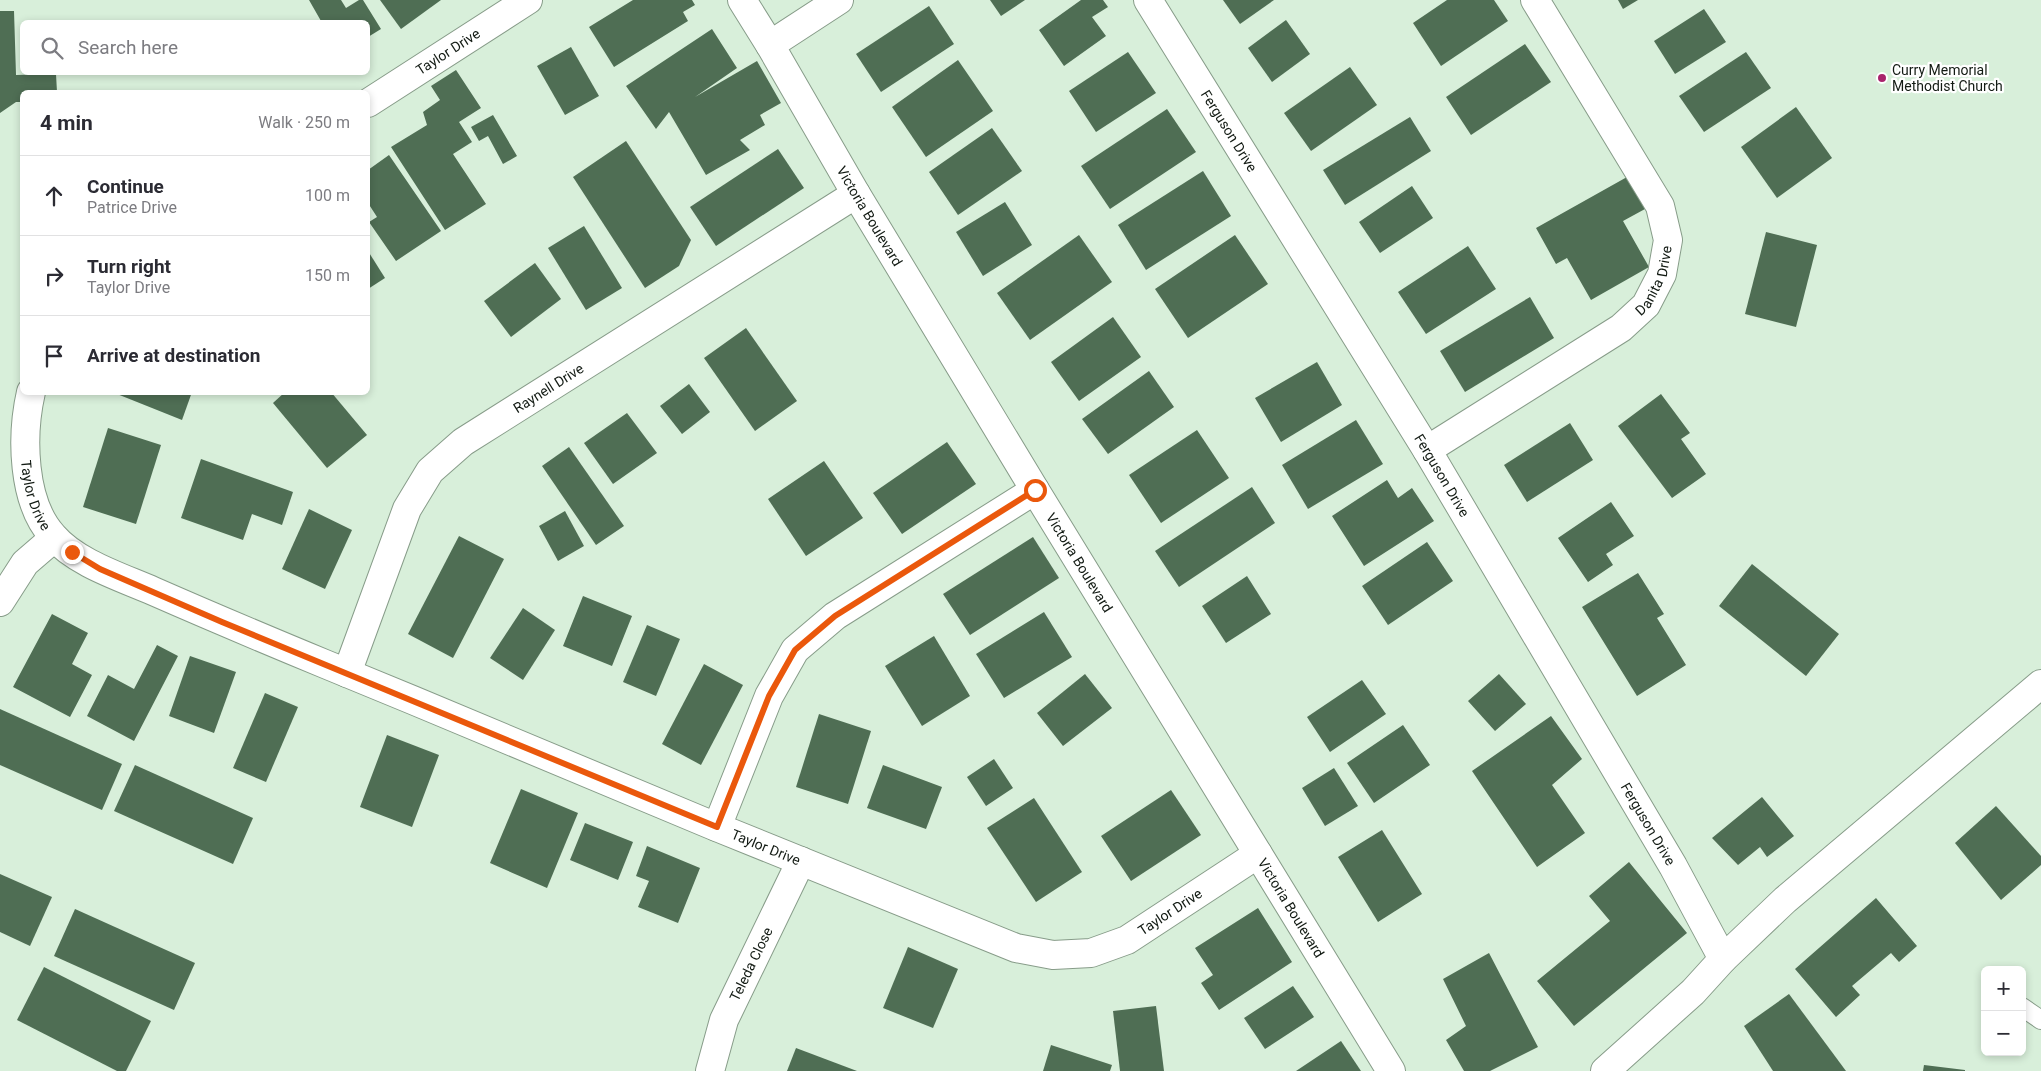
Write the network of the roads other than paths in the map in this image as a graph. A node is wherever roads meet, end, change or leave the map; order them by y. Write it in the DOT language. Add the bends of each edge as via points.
graph roads {
  1 [pos="528,0"];
  2 [pos="742,0"];
  3 [pos="839,0"];
  4 [pos="1148,0"];
  5 [pos="1535,0"];
  6 [pos="770,45"];
  7 [pos="370,102"];
  8 [pos="856,194"];
  9 [pos="30,395"];
  10 [pos="1427,450"];
  11 [pos="1035,490"];
  12 [pos="54,538"];
  13 [pos="0,602"];
  14 [pos="347,673"];
  15 [pos="2041,684"];
  16 [pos="717,827"];
  17 [pos="1258,854"];
  18 [pos="801,861"];
  19 [pos="1724,959"];
  20 [pos="2026,1010"];
  21 [pos="2041,1020"];
  22 [pos="710,1071"];
  23 [pos="1391,1071"];
  24 [pos="1605,1071"];
  1 -- 7 [label="street, Taylor Drive"];
  2 -- 6 [label="street, Victoria Boulevard"];
  3 -- 6 [label="street"];
  4 -- 10 [label="street, Ferguson Drive"];
  5 -- 10 [label="street, Danita Drive" via="1660,206 1668,240 1662,274 1646,305 1621,328"];
  6 -- 8 [label="street, Victoria Boulevard"];
  8 -- 11 [label="street, Victoria Boulevard"];
  8 -- 14 [label="street, Raynell Drive" via="463,442 430,471 407,509"];
  9 -- 12 [label="street, Taylor Drive" via="25,452 32,499 40,520"];
  10 -- 19 [label="street, Ferguson Drive" via="1673,866"];
  11 -- 16 [label="street" via="835,616 795,650 769,696"];
  11 -- 17 [label="street, Victoria Boulevard"];
  12 -- 13 [label="street" via="25,563"];
  12 -- 14 [label="street, Taylor Drive" via="100,569"];
  14 -- 16 [label="street, Taylor Drive"];
  15 -- 19 [label="street" via="1785,900"];
  16 -- 18 [label="street, Taylor Drive"];
  17 -- 18 [label="street, Taylor Drive" via="1127,940 1091,953 1053,955 1016,948"];
  17 -- 23 [label="street, Victoria Boulevard"];
  18 -- 22 [label="street, Teleda Close" via="724,1020"];
  19 -- 24 [label="street" via="1693,992"];
  20 -- 21 [label="lane"];
}
